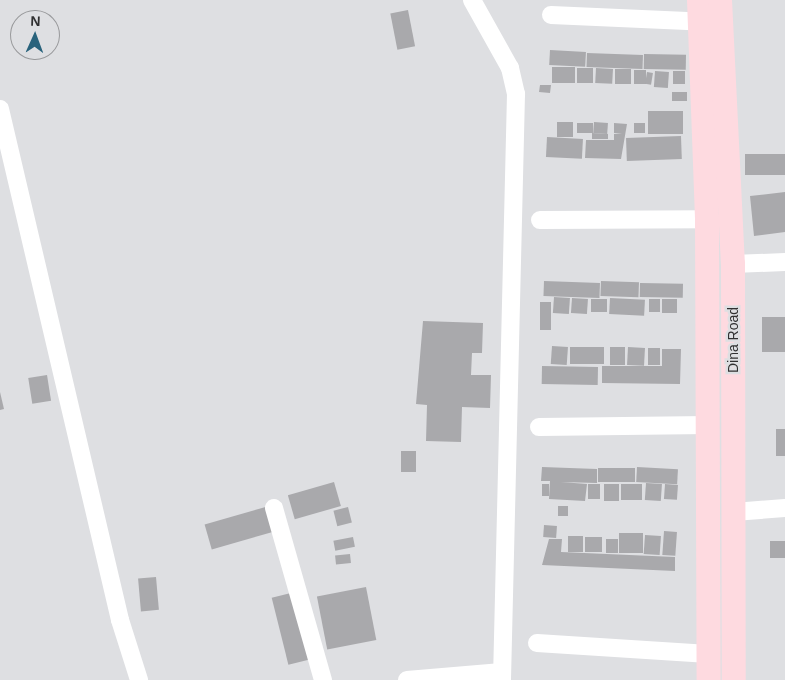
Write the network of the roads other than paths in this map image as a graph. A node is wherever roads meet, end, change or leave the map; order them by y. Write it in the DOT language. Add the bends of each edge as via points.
graph roads {
  1 [pos="472,0"];
  2 [pos="709,11"];
  3 [pos="551,15"];
  4 [pos="0,108"];
  5 [pos="707,219"];
  6 [pos="540,220"];
  7 [pos="785,262"];
  8 [pos="733,264"];
  9 [pos="708,425"];
  10 [pos="540,427"];
  11 [pos="274,508"];
  12 [pos="785,508"];
  13 [pos="734,512"];
  14 [pos="536,643"];
  15 [pos="708,654"];
  16 [pos="502,676"];
  17 [pos="139,680"];
  18 [pos="323,680"];
  19 [pos="407,680"];
  20 [pos="709,680"];
  21 [pos="734,680"];
  1 -- 16 [label="street" via="510,68 516,94"];
  2 -- 3 [label="street"];
  2 -- 5 [label="street, Dina Road"];
  2 -- 8 [label="street, Dina Road"];
  4 -- 17 [label="street" via="120,620"];
  5 -- 6 [label="street"];
  5 -- 9 [label="street, Dina Road"];
  7 -- 8 [label="street"];
  8 -- 13 [label="street, Dina Road"];
  9 -- 10 [label="street"];
  9 -- 15 [label="street, Dina Road"];
  11 -- 18 [label="street"];
  12 -- 13 [label="street"];
  13 -- 21 [label="street, Dina Road"];
  14 -- 15 [label="street"];
  15 -- 20 [label="street, Dina Road"];
  16 -- 19 [label="street"];
}
